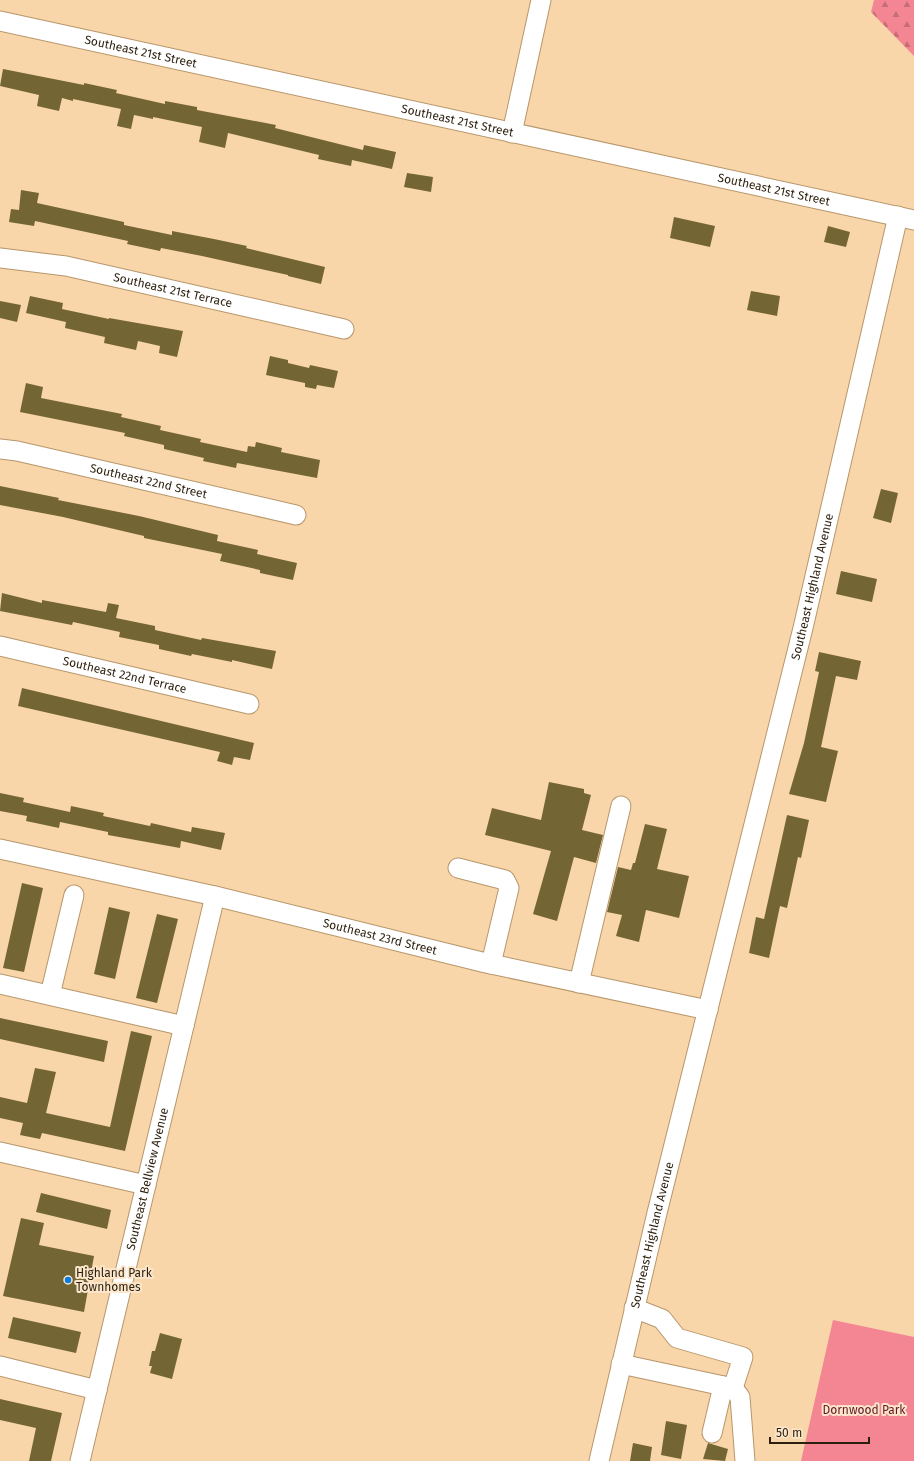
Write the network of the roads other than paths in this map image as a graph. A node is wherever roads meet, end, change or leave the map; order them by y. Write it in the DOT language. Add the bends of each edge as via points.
graph roads {
  1 [pos="541,0"];
  2 [pos="0,22"];
  3 [pos="512,133"];
  4 [pos="906,218"];
  5 [pos="0,258"];
  6 [pos="344,328"];
  7 [pos="0,449"];
  8 [pos="296,515"];
  9 [pos="0,646"];
  10 [pos="249,704"];
  11 [pos="621,806"];
  12 [pos="0,849"];
  13 [pos="458,868"];
  14 [pos="74,895"];
  15 [pos="215,896"];
  16 [pos="491,964"];
  17 [pos="579,983"];
  18 [pos="0,984"];
  19 [pos="50,995"];
  20 [pos="708,1010"];
  21 [pos="184,1026"];
  22 [pos="1,1157"];
  23 [pos="146,1185"];
  24 [pos="634,1308"];
  25 [pos="621,1364"];
  26 [pos="0,1366"];
  27 [pos="728,1387"];
  28 [pos="97,1390"];
  29 [pos="712,1433"];
  30 [pos="80,1461"];
  31 [pos="598,1461"];
  32 [pos="745,1461"];
  1 -- 3 [label="street"];
  2 -- 3 [label="street, Southeast 21st Street"];
  3 -- 4 [label="street, Southeast 21st Street"];
  4 -- 20 [label="street, Southeast Highland Avenue"];
  5 -- 6 [label="street, Southeast 21st Terrace" via="66,266"];
  7 -- 8 [label="street, Southeast 22nd Street"];
  9 -- 10 [label="street, Southeast 22nd Terrace"];
  11 -- 17 [label="street"];
  12 -- 15 [label="street, Southeast 23rd Street"];
  13 -- 16 [label="street" via="505,880 509,888"];
  14 -- 19 [label="street"];
  15 -- 16 [label="street, Southeast 23rd Street"];
  15 -- 21 [label="street, Southeast Bellview Avenue"];
  16 -- 17 [label="street, Southeast 23rd Street"];
  17 -- 20 [label="street, Southeast 23rd Street"];
  18 -- 19 [label="street"];
  19 -- 21 [label="street"];
  20 -- 24 [label="street, Southeast Highland Avenue"];
  21 -- 23 [label="street, Southeast Bellview Avenue"];
  22 -- 23 [label="street"];
  23 -- 28 [label="street, Southeast Bellview Avenue"];
  24 -- 25 [label="street, Southeast Highland Avenue"];
  24 -- 27 [label="street" via="662,1319 677,1338 743,1357"];
  25 -- 27 [label="street"];
  25 -- 31 [label="street, Southeast Highland Avenue"];
  26 -- 28 [label="street"];
  27 -- 29 [label="street"];
  27 -- 32 [label="street" via="740,1397"];
  28 -- 30 [label="street, Southeast Bellview Avenue"];
}
